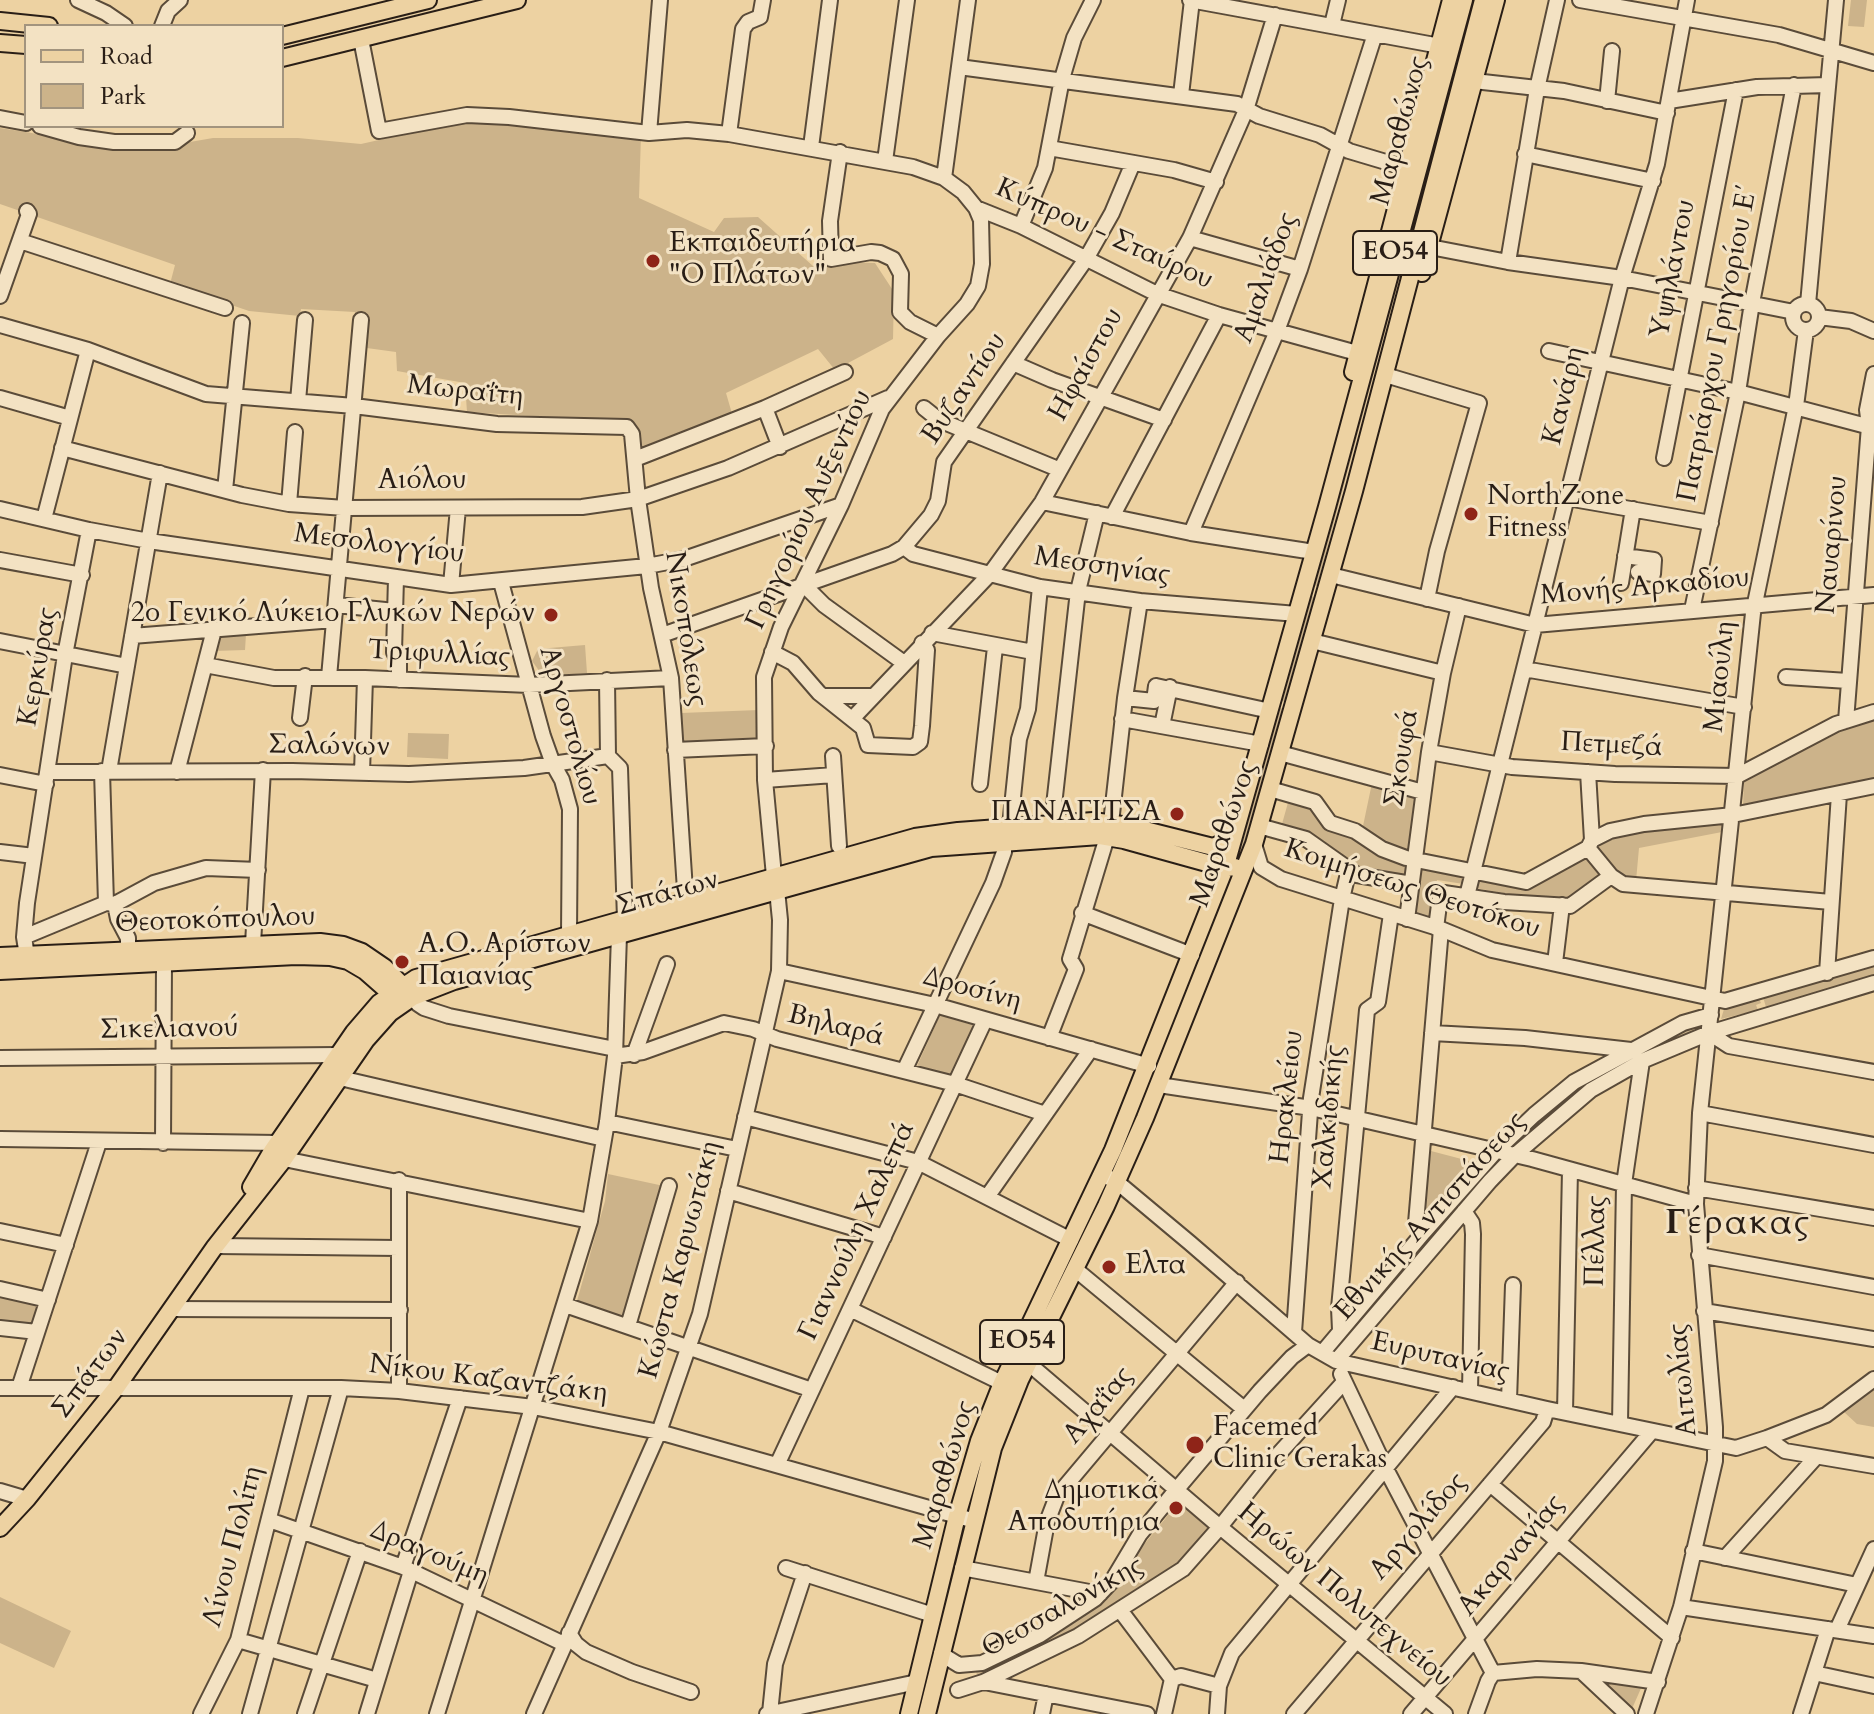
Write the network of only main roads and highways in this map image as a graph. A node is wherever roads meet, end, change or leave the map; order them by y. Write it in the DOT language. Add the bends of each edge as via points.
graph roads {
  1 [pos="428,0"];
  2 [pos="517,0"];
  3 [pos="1451,0"];
  4 [pos="1464,0"];
  5 [pos="1483,0"];
  6 [pos="1496,0"];
  7 [pos="0,21"];
  8 [pos="29,24"];
  9 [pos="284,36"];
  10 [pos="0,43"];
  11 [pos="24,45"];
  12 [pos="284,58"];
  13 [pos="1354,491"];
  14 [pos="1327,507"];
  15 [pos="1242,811"];
  16 [pos="1109,830"];
  17 [pos="1007,834"];
  18 [pos="1252,850"];
  19 [pos="1225,868"];
  20 [pos="622,927"];
  21 [pos="0,956"];
  22 [pos="0,971"];
  23 [pos="402,995"];
  24 [pos="281,1151"];
  25 [pos="1109,1178"];
  26 [pos="965,1519"];
  27 [pos="0,1528"];
  28 [pos="909,1714"];
  29 [pos="927,1714"];
  1 -- 9 [label="main road"];
  2 -- 12 [label="main road"];
  3 -- 14 [label="main road, Μαραθώνος / ΕΟ54" via="1357,353"];
  4 -- 14 [label="main road, Μαραθώνος / ΕΟ54"];
  5 -- 13 [label="main road, Μαραθώνος / ΕΟ54"];
  6 -- 13 [label="main road, Μαραθώνος / ΕΟ54" via="1430,247 1368,460"];
  7 -- 8 [label="main road"];
  10 -- 11 [label="main road"];
  13 -- 18 [label="main road, Μαραθώνος / ΕΟ54"];
  14 -- 15 [label="main road, Μαραθώνος / ΕΟ54"];
  15 -- 16 [label="main road, Σπάτων" via="1233,830 1213,847"];
  15 -- 19 [label="main road, Μαραθώνος / ΕΟ54"];
  16 -- 17 [label="main road, Σπάτων" via="1084,836"];
  16 -- 17 [label="main road, Σπάτων" via="1052,823"];
  16 -- 19 [label="main road, Σπάτων"];
  17 -- 20 [label="main road, Σπάτων" via="775,883"];
  18 -- 19 [label="main road" via="1237,866"];
  18 -- 25 [label="main road, Μαραθώνος / ΕΟ54" via="1159,1085"];
  19 -- 25 [label="main road, Μαραθώνος / ΕΟ54"];
  20 -- 23 [label="main road, Σπάτων"];
  20 -- 23 [label="main road, Σπάτων" via="569,934 433,972"];
  21 -- 23 [label="main road, Θεοτοκόπουλου" via="320,942 343,945 374,959"];
  22 -- 23 [label="main road, Θεοτοκόπουλου" via="330,957 348,961"];
  23 -- 24 [label="main road, Σπάτων"];
  23 -- 24 [label="main road, Σπάτων" via="374,1007 338,1055"];
  24 -- 27 [label="main road, Σπάτων" via="116,1388"];
  25 -- 26 [label="main road, Μαραθώνος / ΕΟ54" via="1075,1269 1028,1363"];
  25 -- 26 [label="main road, Μαραθώνος / ΕΟ54" via="1071,1240 1002,1383 979,1441"];
  26 -- 28 [label="main road, Μαραθώνος / ΕΟ54" via="933,1615"];
  26 -- 29 [label="main road, Μαραθώνος / ΕΟ54" via="962,1568"];
}
